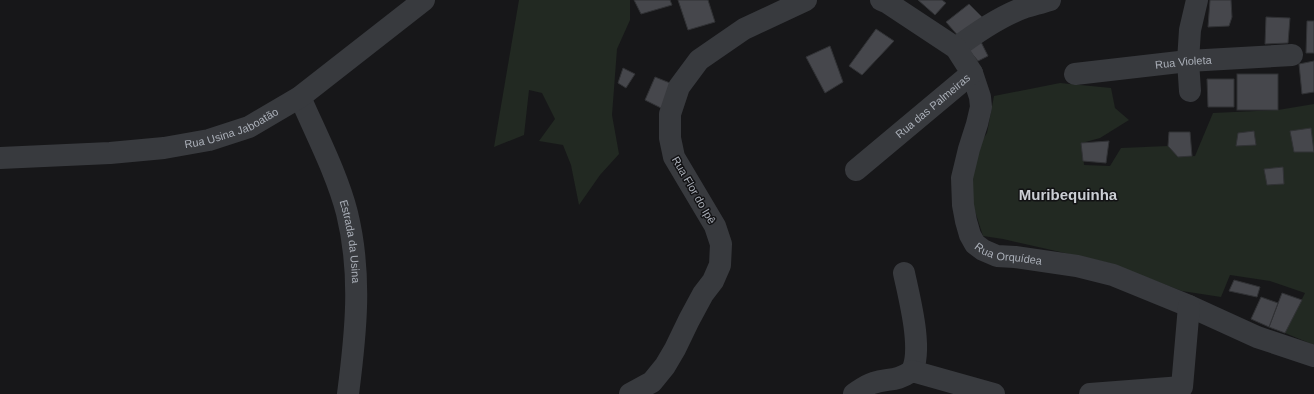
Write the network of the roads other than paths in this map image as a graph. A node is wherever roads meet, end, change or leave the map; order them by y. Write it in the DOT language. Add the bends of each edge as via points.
graph roads {
  1 [pos="424,0"];
  2 [pos="806,0"];
  3 [pos="1050,0"];
  4 [pos="1197,0"];
  5 [pos="886,1"];
  6 [pos="956,48"];
  7 [pos="1292,55"];
  8 [pos="1188,61"];
  9 [pos="972,73"];
  10 [pos="1075,74"];
  11 [pos="1190,91"];
  12 [pos="300,97"];
  13 [pos="0,158"];
  14 [pos="856,170"];
  15 [pos="904,273"];
  16 [pos="1189,306"];
  17 [pos="1314,356"];
  18 [pos="912,371"];
  19 [pos="348,394"];
  20 [pos="630,394"];
  21 [pos="854,394"];
  22 [pos="994,394"];
  23 [pos="1090,394"];
  1 -- 12 [label="street, Rua Usina Jaboatão"];
  2 -- 20 [label="street, Rua Flor do Ipê" via="744,29 699,60 679,87 670,114 670,138 674,157 715,226 721,244 720,265 665,366 652,382"];
  3 -- 6 [label="street" via="1000,18"];
  4 -- 8 [label="street" via="1190,30"];
  5 -- 6 [label="street, Rua das Palmeiras"];
  6 -- 9 [label="street, Rua das Palmeiras"];
  7 -- 8 [label="street, Rua Violeta"];
  8 -- 10 [label="street, Rua Violeta"];
  8 -- 11 [label="street"];
  9 -- 14 [label="street, Rua das Palmeiras"];
  9 -- 16 [label="street, Rua Orquídea" via="981,107 962,178 966,221 975,244 997,256 1076,266 1113,275"];
  12 -- 13 [label="street, Rua Usina Jaboatão" via="249,128 209,140 164,148 110,153"];
  12 -- 19 [label="street, Estrada da Usina" via="331,168 346,211 353,244 356,276 355,335"];
  15 -- 18 [label="street" via="915,339 916,357"];
  16 -- 17 [label="street, Rua Orquídea" via="1257,337"];
  16 -- 23 [label="street" via="1182,387"];
  18 -- 21 [label="street" via="904,377 873,383"];
  18 -- 22 [label="street"];
}
